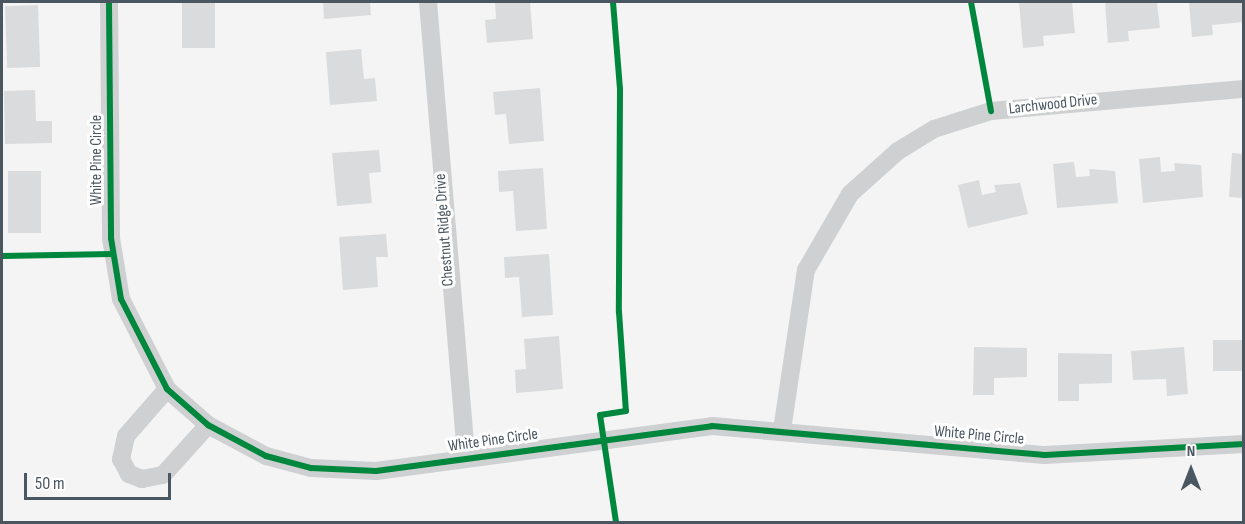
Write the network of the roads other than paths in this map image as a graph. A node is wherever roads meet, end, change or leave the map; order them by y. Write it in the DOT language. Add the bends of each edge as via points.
graph roads {
  1 [pos="109,2"];
  2 [pos="428,2"];
  3 [pos="1244,90"];
  4 [pos="167,389"];
  5 [pos="208,425"];
  6 [pos="782,430"];
  7 [pos="1244,444"];
  8 [pos="466,458"];
  1 -- 4 [label="street, White Pine Circle" via="112,254 131,324"];
  2 -- 8 [label="street, Chestnut Ridge Drive"];
  3 -- 6 [label="street, Larchwood Drive" via="984,112 934,129 898,151 850,194 806,270"];
  4 -- 5 [label="street, White Pine Circle"];
  4 -- 5 [label="street" via="126,436 122,459 129,474 142,479 163,475"];
  5 -- 8 [label="street, White Pine Circle" via="266,456 311,468 376,471"];
  6 -- 7 [label="street, White Pine Circle" via="1045,455"];
  6 -- 8 [label="street, White Pine Circle" via="712,426"];
}
